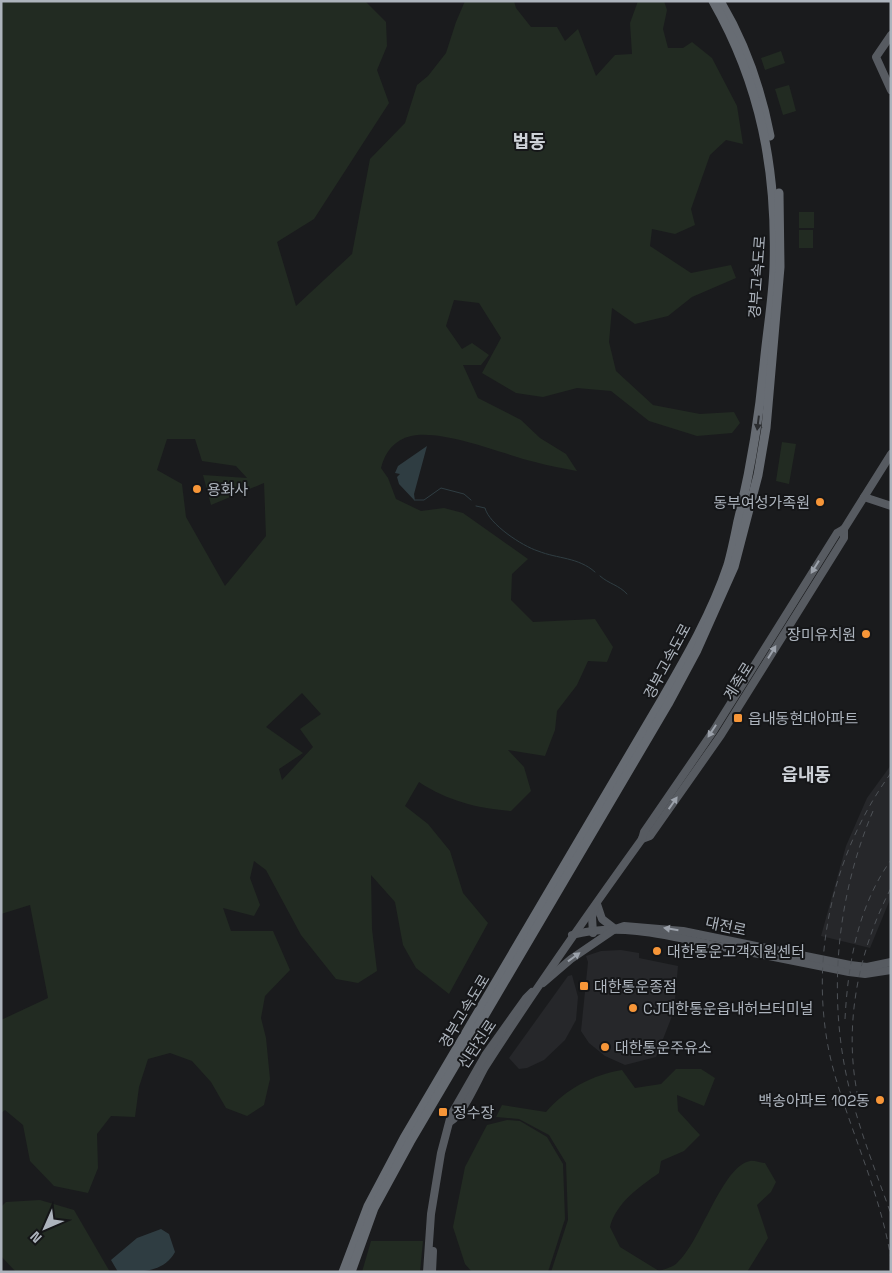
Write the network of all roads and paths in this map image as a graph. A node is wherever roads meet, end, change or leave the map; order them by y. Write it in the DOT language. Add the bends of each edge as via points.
graph roads {
  1 [pos="713,1"];
  2 [pos="720,1"];
  3 [pos="891,35"];
  4 [pos="891,90"];
  5 [pos="891,454"];
  6 [pos="864,497"];
  7 [pos="891,506"];
  8 [pos="597,901"];
  9 [pos="615,929"];
  10 [pos="592,930"];
  11 [pos="572,935"];
  12 [pos="596,942"];
  13 [pos="891,962"];
  14 [pos="891,970"];
  15 [pos="537,988"];
  16 [pos="433,1208"];
  17 [pos="343,1272"];
  18 [pos="350,1272"];
  19 [pos="427,1272"];
  20 [pos="432,1272"];
  1 -- 17 [label="highway, 경부고속도로, one-way" via="733,40 757,105 772,184 774,216 774,269 758,427 728,565 691,648 666,694 404,1138 368,1206"];
  2 -- 18 [label="highway, 경부고속도로" via="739,36 764,102 781,214 780,266 766,428 758,475 734,567 697,650 668,704 374,1208"];
  3 -- 4 [label="main road" via="876,57"];
  5 -- 6 [label="main road, 계족로"];
  6 -- 7 [label="main road"];
  6 -- 8 [label="main road, 계족로" via="844,529 837,532 642,839"];
  8 -- 9 [label="main road" via="600,916"];
  8 -- 10 [label="main road"];
  8 -- 11 [label="main road, 계족로"];
  9 -- 10 [label="main road, 대전로"];
  9 -- 12 [label="main road"];
  13 -- 9 [label="main road, 대전로, one-way" via="867,967 850,965 665,928 634,925"];
  9 -- 14 [label="main road, 대전로" via="679,938 849,972 865,974"];
  10 -- 11 [label="main road, 대전로"];
  10 -- 12 [label="main road"];
  11 -- 15 [label="main road, 신탄진로"];
  15 -- 12 [label="main road, one-way"];
  15 -- 16 [label="main road, 신탄진로" via="526,998 486,1054 451,1115 441,1153"];
  16 -- 19 [label="main road, 신탄진로"];
  16 -- 20 [label="main road, 신탄진로" via="436,1214"];
}
